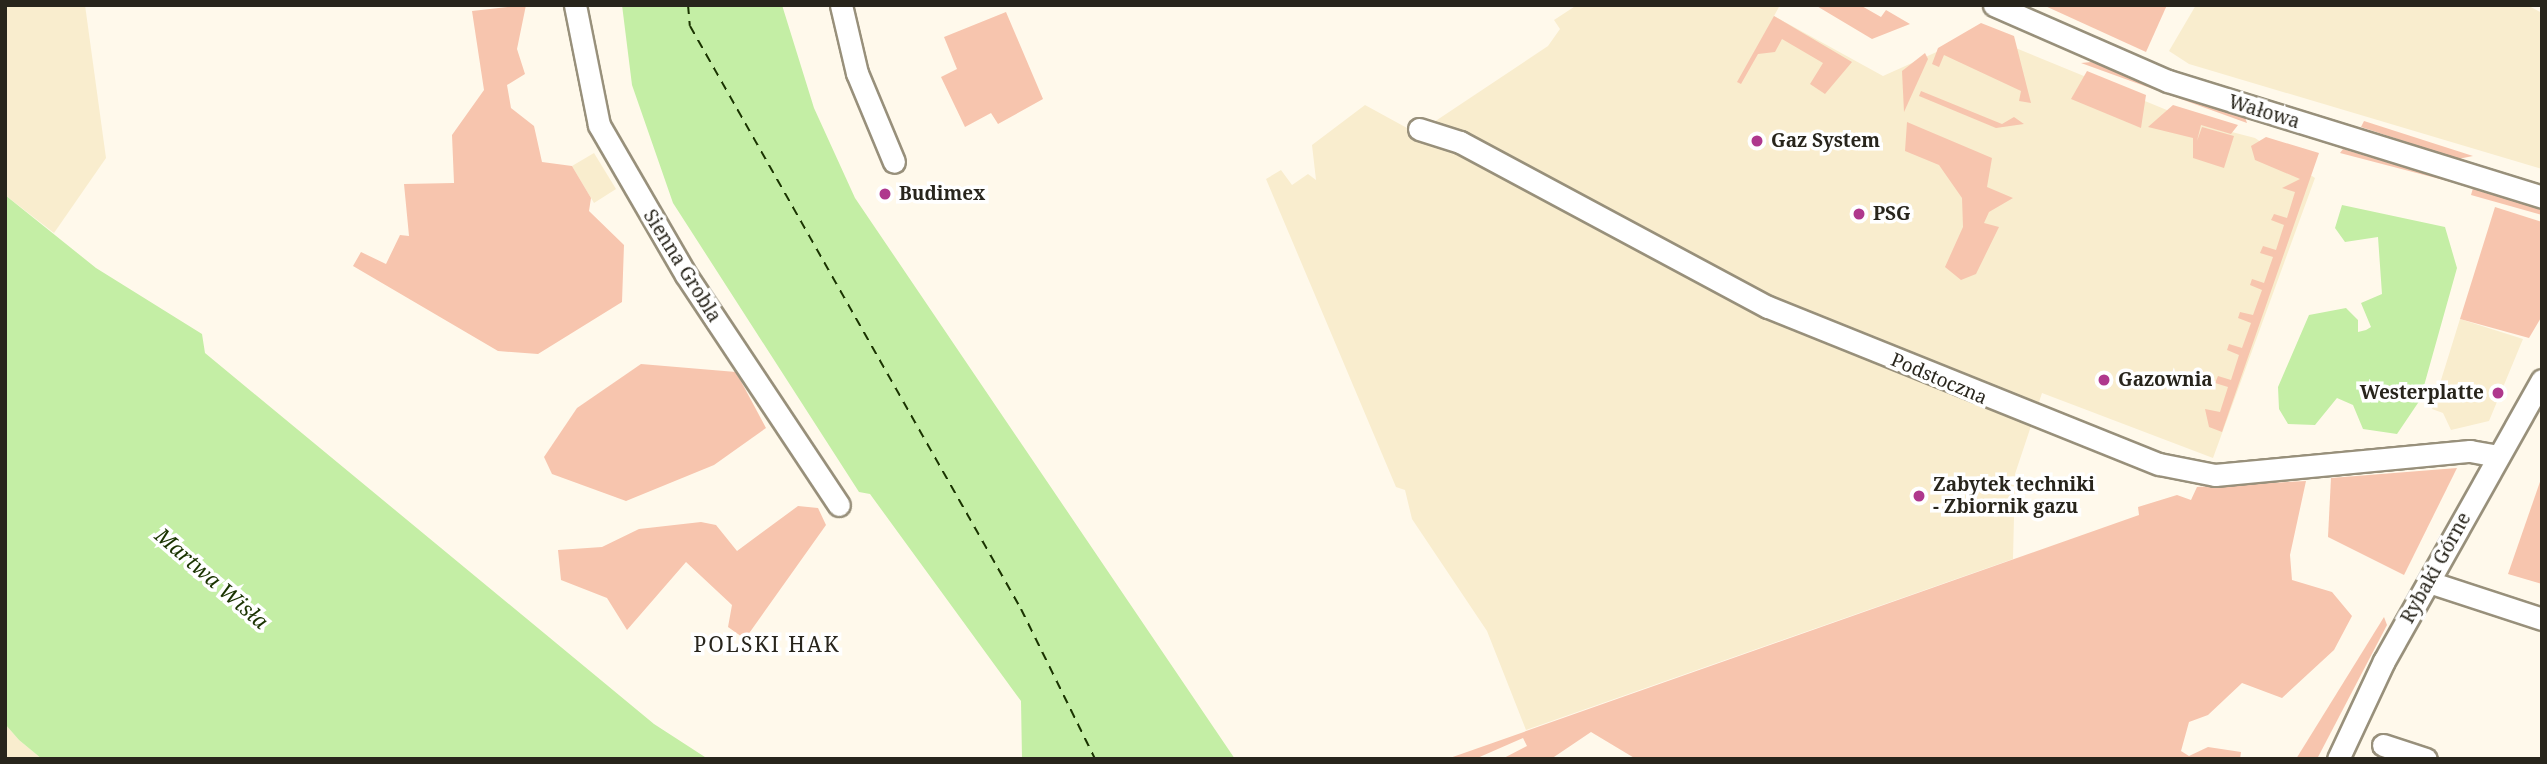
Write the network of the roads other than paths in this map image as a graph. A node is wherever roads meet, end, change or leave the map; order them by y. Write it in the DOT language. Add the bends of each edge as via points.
graph roads {
  1 [pos="575,5"];
  2 [pos="841,5"];
  3 [pos="1994,5"];
  4 [pos="1419,129"];
  5 [pos="894,162"];
  6 [pos="2542,197"];
  7 [pos="2542,380"];
  8 [pos="2498,456"];
  9 [pos="839,505"];
  10 [pos="2428,582"];
  11 [pos="2542,619"];
  12 [pos="2383,745"];
  13 [pos="2338,759"];
  14 [pos="2426,759"];
  1 -- 9 [label="street, Sienna Grobla" via="599,125 686,275"];
  2 -- 5 [label="street" via="857,73"];
  3 -- 6 [label="street, Wałowa" via="2168,81"];
  4 -- 8 [label="street, Podstoczna" via="1460,142 1768,307 2159,464 2216,475 2470,451"];
  7 -- 8 [label="street, Rybaki Górne"];
  8 -- 10 [label="street, Rybaki Górne"];
  10 -- 11 [label="street"];
  10 -- 13 [label="street, Rybaki Górne"];
  12 -- 14 [label="street"];
}
